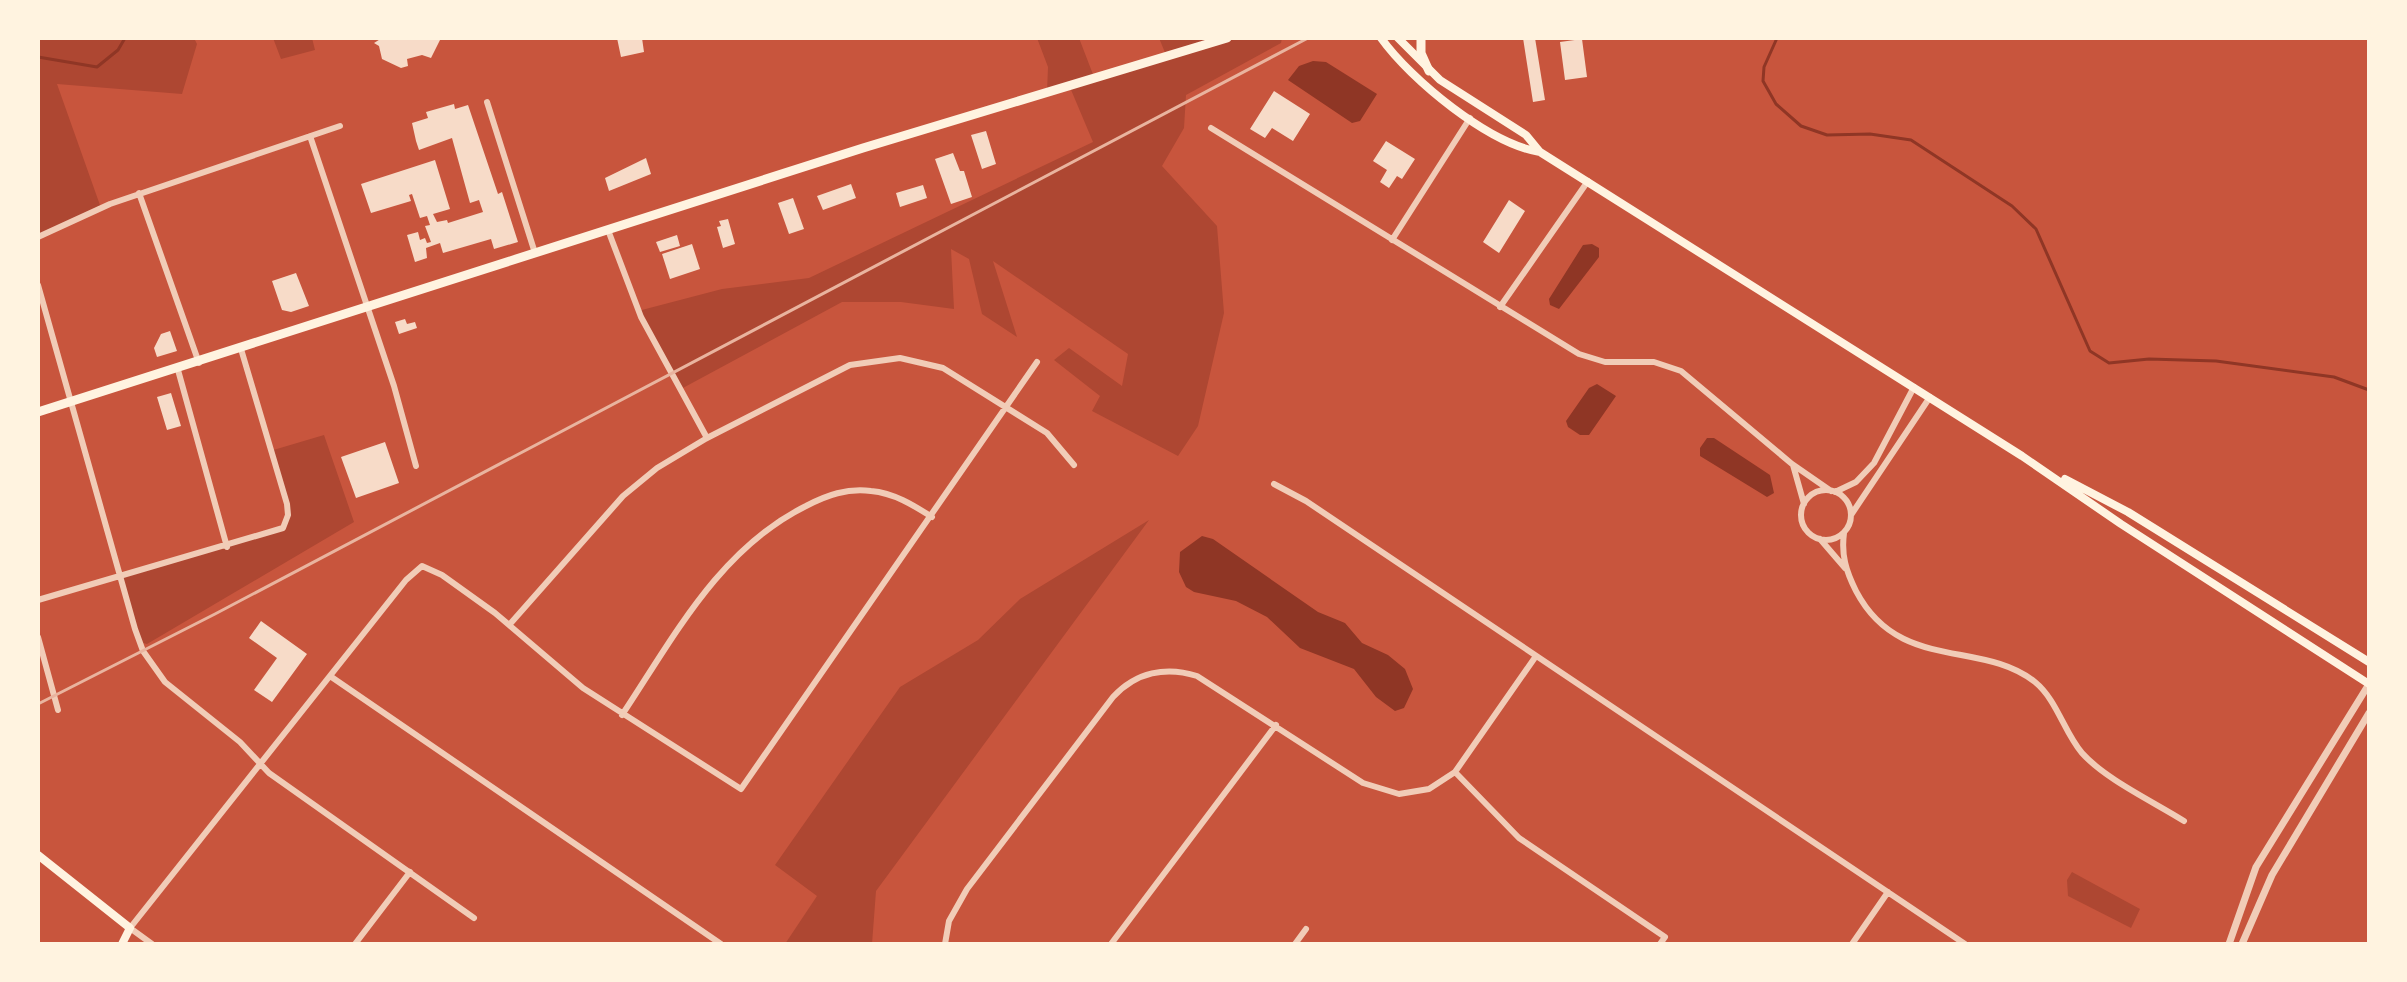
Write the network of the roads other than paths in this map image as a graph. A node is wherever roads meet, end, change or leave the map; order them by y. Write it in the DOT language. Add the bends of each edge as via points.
graph roads {
  1 [pos="1227,38"];
  2 [pos="1381,38"];
  3 [pos="1398,38"];
  4 [pos="1421,38"];
  5 [pos="1429,71"];
  6 [pos="487,102"];
  7 [pos="1470,118"];
  8 [pos="340,126"];
  9 [pos="1211,128"];
  10 [pos="310,136"];
  11 [pos="1540,152"];
  12 [pos="1588,181"];
  13 [pos="139,193"];
  14 [pos="608,230"];
  15 [pos="38,237"];
  16 [pos="1392,240"];
  17 [pos="535,253"];
  18 [pos="38,285"];
  19 [pos="1500,307"];
  20 [pos="369,309"];
  21 [pos="241,349"];
  22 [pos="1037,362"];
  23 [pos="199,363"];
  24 [pos="178,370"];
  25 [pos="1914,387"];
  26 [pos="1930,397"];
  27 [pos="71,403"];
  28 [pos="1008,407"];
  29 [pos="38,412"];
  30 [pos="707,438"];
  31 [pos="1792,464"];
  32 [pos="2035,464"];
  33 [pos="1074,465"];
  34 [pos="416,466"];
  35 [pos="1274,484"];
  36 [pos="1833,491"];
  37 [pos="1804,504"];
  38 [pos="1851,515"];
  39 [pos="932,517"];
  40 [pos="1844,533"];
  41 [pos="1820,539"];
  42 [pos="227,547"];
  43 [pos="1845,568"];
  44 [pos="120,577"];
  45 [pos="38,600"];
  46 [pos="510,624"];
  47 [pos="38,637"];
  48 [pos="1536,656"];
  49 [pos="2369,662"];
  50 [pos="330,676"];
  51 [pos="2369,684"];
  52 [pos="58,710"];
  53 [pos="2369,713"];
  54 [pos="622,715"];
  55 [pos="1276,725"];
  56 [pos="260,763"];
  57 [pos="1455,772"];
  58 [pos="2184,821"];
  59 [pos="38,855"];
  60 [pos="410,872"];
  61 [pos="1888,892"];
  62 [pos="474,918"];
  63 [pos="130,928"];
  64 [pos="1306,929"];
  65 [pos="1662,941"];
  66 [pos="122,944"];
  67 [pos="152,944"];
  68 [pos="355,944"];
  69 [pos="721,944"];
  70 [pos="945,944"];
  71 [pos="1111,944"];
  72 [pos="1295,944"];
  73 [pos="1852,944"];
  74 [pos="1965,944"];
  75 [pos="2229,944"];
  76 [pos="2242,944"];
  1 -- 14 [label="main road"];
  2 -- 7 [label="main road" via="1425,86"];
  3 -- 5 [label="main road"];
  4 -- 5 [label="main road"];
  5 -- 11 [label="main road" via="1526,135"];
  6 -- 17 [label="street"];
  7 -- 11 [label="main road" via="1519,149"];
  7 -- 16 [label="street"];
  8 -- 10 [label="street"];
  9 -- 16 [label="street"];
  10 -- 13 [label="street"];
  10 -- 20 [label="street"];
  11 -- 12 [label="main road"];
  12 -- 19 [label="street"];
  12 -- 25 [label="main road"];
  13 -- 15 [label="street"];
  13 -- 23 [label="street"];
  14 -- 17 [label="main road"];
  14 -- 30 [label="street" via="638,311"];
  16 -- 19 [label="street"];
  17 -- 20 [label="main road"];
  18 -- 27 [label="street"];
  19 -- 31 [label="street" via="1592,359 1654,362 1681,371"];
  20 -- 21 [label="main road"];
  20 -- 34 [label="street"];
  21 -- 23 [label="main road"];
  21 -- 42 [label="street" via="287,504 285,525 278,531"];
  22 -- 28 [label="street"];
  23 -- 24 [label="main road"];
  24 -- 27 [label="main road"];
  24 -- 42 [label="street"];
  25 -- 26 [label="main road"];
  25 -- 36 [label="street" via="1874,463 1856,482"];
  26 -- 32 [label="main road"];
  26 -- 38 [label="street"];
  27 -- 29 [label="main road"];
  27 -- 44 [label="street"];
  28 -- 30 [label="street" via="943,368 886,358 837,370"];
  28 -- 33 [label="street" via="1058,443"];
  28 -- 39 [label="street"];
  30 -- 46 [label="street" via="628,491"];
  31 -- 36 [label="street"];
  31 -- 37 [label="street"];
  32 -- 49 [label="main road" via="2128,512"];
  32 -- 51 [label="main road"];
  35 -- 48 [label="street"];
  36 -- 37 [label="street" via="1815,493"];
  36 -- 38 [label="street" via="1847,501"];
  37 -- 41 [label="street" via="1804,526"];
  38 -- 40 [label="street"];
  39 -- 54 [label="street" via="902,500 863,490 836,493 793,513 748,544 707,588"];
  39 -- 54 [label="street" via="741,789"];
  40 -- 41 [label="street"];
  40 -- 43 [label="street"];
  41 -- 43 [label="street"];
  42 -- 44 [label="street"];
  43 -- 58 [label="street" via="1867,608 1905,639 1933,651 2007,667 2036,683 2083,754"];
  44 -- 45 [label="street"];
  44 -- 56 [label="street" via="139,642 155,670"];
  46 -- 50 [label="street" via="422,566"];
  46 -- 54 [label="street" via="560,671"];
  47 -- 52 [label="street"];
  48 -- 57 [label="street"];
  48 -- 61 [label="street"];
  50 -- 56 [label="street"];
  50 -- 69 [label="street"];
  51 -- 75 [label="street" via="2256,867"];
  53 -- 76 [label="street" via="2272,875"];
  55 -- 57 [label="street" via="1363,783 1384,791 1429,789"];
  55 -- 70 [label="street" via="1217,686 1184,672 1149,674 1123,687 967,889 949,921"];
  55 -- 71 [label="street"];
  56 -- 60 [label="street"];
  56 -- 63 [label="street"];
  57 -- 65 [label="street" via="1519,838"];
  59 -- 63 [label="main road"];
  60 -- 62 [label="street"];
  60 -- 68 [label="street"];
  61 -- 73 [label="street"];
  61 -- 74 [label="street"];
  63 -- 66 [label="main road"];
  63 -- 67 [label="street"];
  64 -- 72 [label="street"];
}
